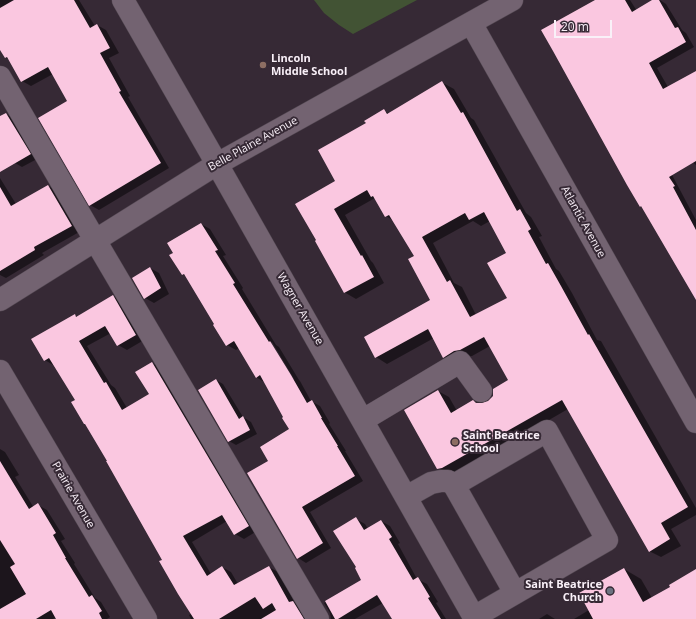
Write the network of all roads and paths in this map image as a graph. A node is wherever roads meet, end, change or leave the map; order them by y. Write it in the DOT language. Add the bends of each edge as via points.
graph roads {
  1 [pos="123,0"];
  2 [pos="512,0"];
  3 [pos="471,23"];
  4 [pos="0,77"];
  5 [pos="217,164"];
  6 [pos="95,240"];
  7 [pos="0,300"];
  8 [pos="0,371"];
  9 [pos="481,391"];
  10 [pos="363,420"];
  11 [pos="696,422"];
  12 [pos="454,485"];
  13 [pos="406,497"];
  14 [pos="515,593"];
  15 [pos="474,618"];
  16 [pos="146,619"];
  17 [pos="318,619"];
  1 -- 5 [label="street, Wagner Avenue"];
  2 -- 3 [label="street, Belle Plaine Avenue"];
  3 -- 5 [label="street, Belle Plaine Avenue"];
  3 -- 11 [label="street, Atlantic Avenue"];
  4 -- 6 [label="street"];
  5 -- 6 [label="street, Belle Plaine Avenue"];
  5 -- 10 [label="street, Wagner Avenue"];
  6 -- 7 [label="street, Belle Plaine Avenue"];
  6 -- 17 [label="street"];
  8 -- 16 [label="street, Prairie Avenue"];
  9 -- 10 [label="street" via="460,362"];
  10 -- 13 [label="street, Wagner Avenue"];
  12 -- 13 [label="street" via="448,481 431,482"];
  12 -- 14 [label="street"];
  12 -- 14 [label="street" via="547,431 607,540"];
  13 -- 15 [label="street, Wagner Avenue"];
  14 -- 15 [label="street"];
}
